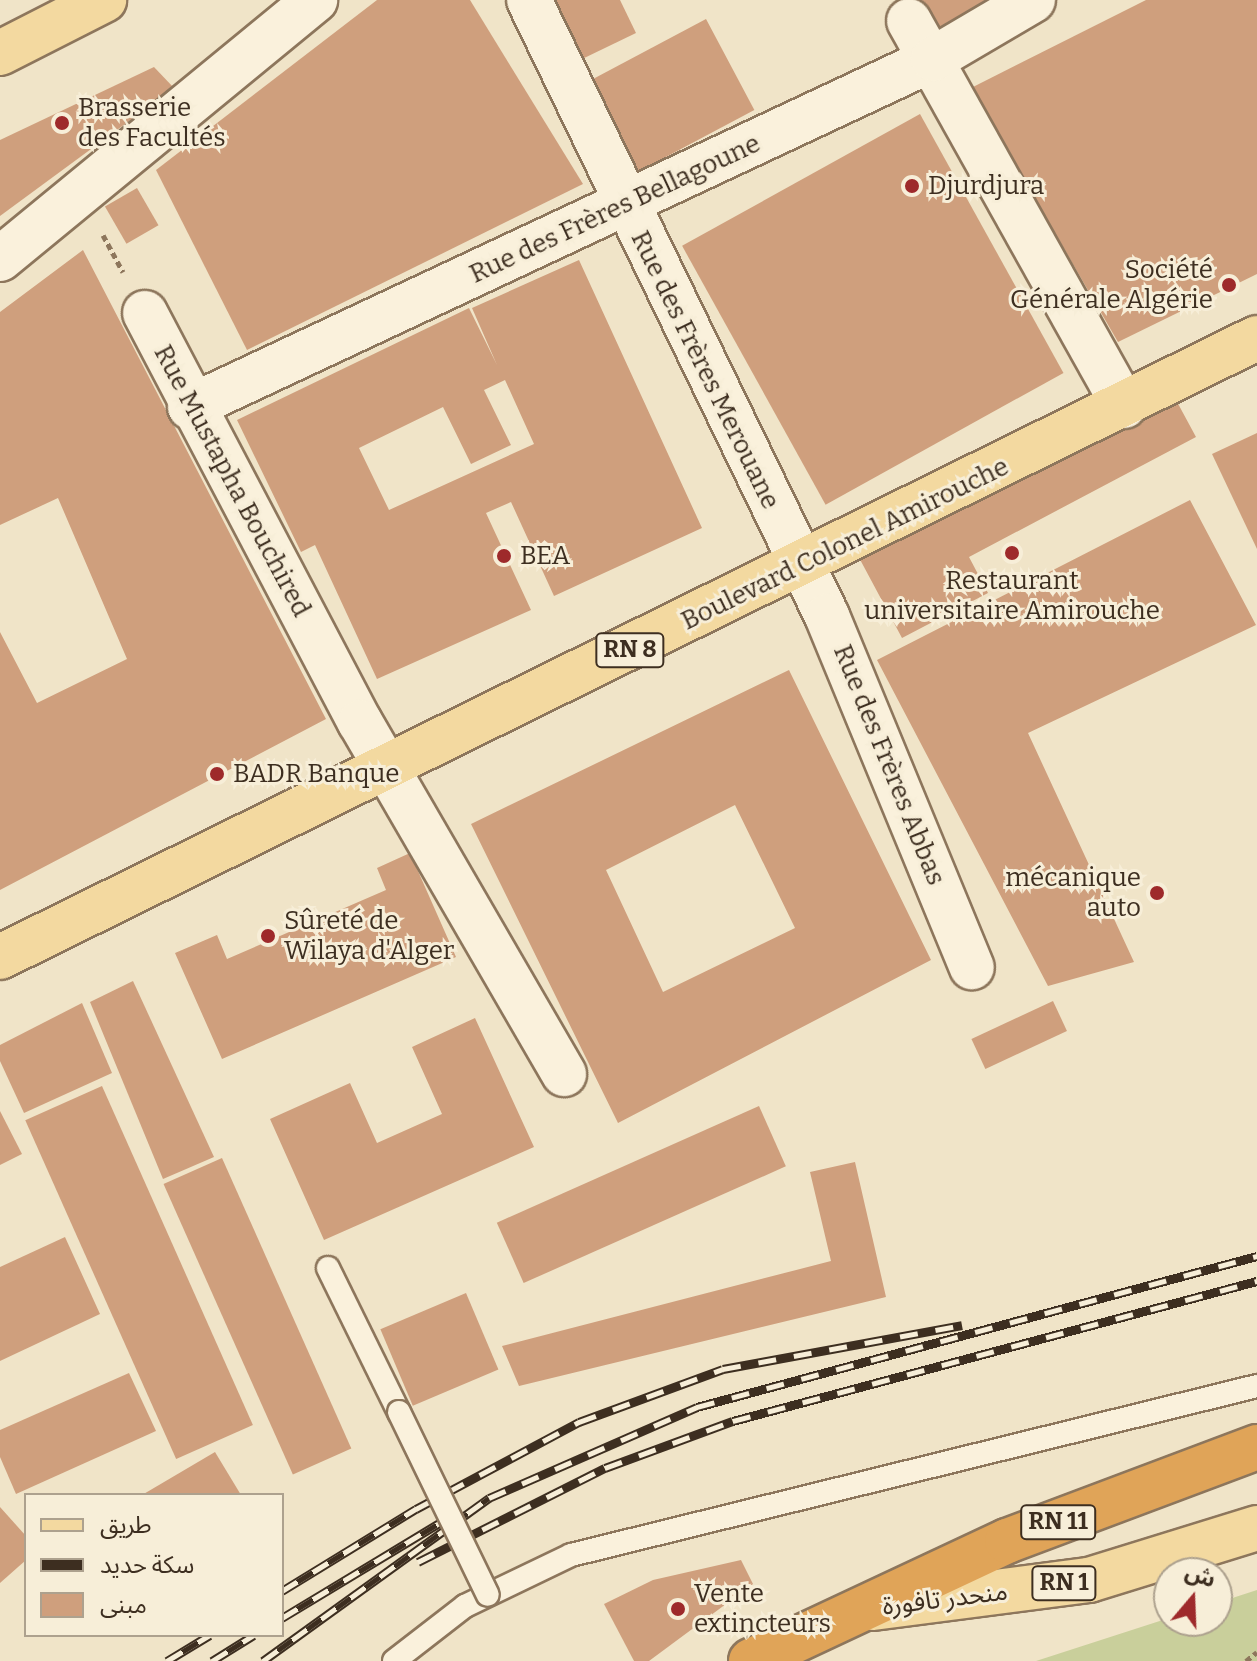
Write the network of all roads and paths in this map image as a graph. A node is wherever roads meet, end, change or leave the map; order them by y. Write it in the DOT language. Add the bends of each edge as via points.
graph roads {
  1 [pos="104,0"];
  2 [pos="315,0"];
  3 [pos="529,0"];
  4 [pos="1033,0"];
  5 [pos="909,21"];
  6 [pos="0,53"];
  7 [pos="933,59"];
  8 [pos="81,191"];
  9 [pos="624,206"];
  10 [pos="0,259"];
  11 [pos="145,313"];
  12 [pos="1257,338"];
  13 [pos="1124,406"];
  14 [pos="190,407"];
  15 [pos="801,567"];
  16 [pos="388,767"];
  17 [pos="0,957"];
  18 [pos="972,967"];
  19 [pos="564,1074"];
  20 [pos="328,1268"];
  21 [pos="1257,1386"];
  22 [pos="1257,1447"];
  23 [pos="1257,1528"];
  24 [pos="488,1595"];
  25 [pos="864,1610"];
  26 [pos="1257,1652"];
  27 [pos="394,1661"];
  28 [pos="751,1661"];
  29 [pos="1246,1661"];
  1 -- 6 [label="main road"];
  2 -- 8 [label="street"];
  3 -- 9 [label="street, Rue des Frères Merouane"];
  4 -- 7 [label="street, Rue des Frères Bellagoune"];
  5 -- 7 [label="street"];
  7 -- 9 [label="street, Rue des Frères Bellagoune"];
  7 -- 13 [label="street"];
  8 -- 10 [label="street"];
  8 -- 11 [label="path, Rue Mustapha Bouchired"];
  9 -- 14 [label="street, Rue des Frères Bellagoune"];
  9 -- 15 [label="street, Rue des Frères Merouane"];
  11 -- 14 [label="street, Rue Mustapha Bouchired"];
  12 -- 13 [label="main road, Boulevard Colonel Amirouche / RN 8"];
  13 -- 15 [label="main road, Boulevard Colonel Amirouche / RN 8"];
  14 -- 16 [label="street, Rue Mustapha Bouchired"];
  15 -- 16 [label="main road, Boulevard Colonel Amirouche / RN 8"];
  15 -- 18 [label="street, Rue des Frères Abbas" via="827,616"];
  16 -- 17 [label="main road, Boulevard Colonel Amirouche / RN 8"];
  16 -- 19 [label="street, Rue Mustapha Bouchired"];
  20 -- 24 [label="lane, bridge"];
  21 -- 24 [label="lane" via="571,1555"];
  22 -- 25 [label="highway, RN 11" via="1007,1541"];
  23 -- 25 [label="main road, منحدر تافورة / RN 1" via="1089,1580"];
  24 -- 27 [label="lane" via="465,1606"];
  25 -- 28 [label="highway, RN 11"];
  26 -- 29 [label="path"];
}
